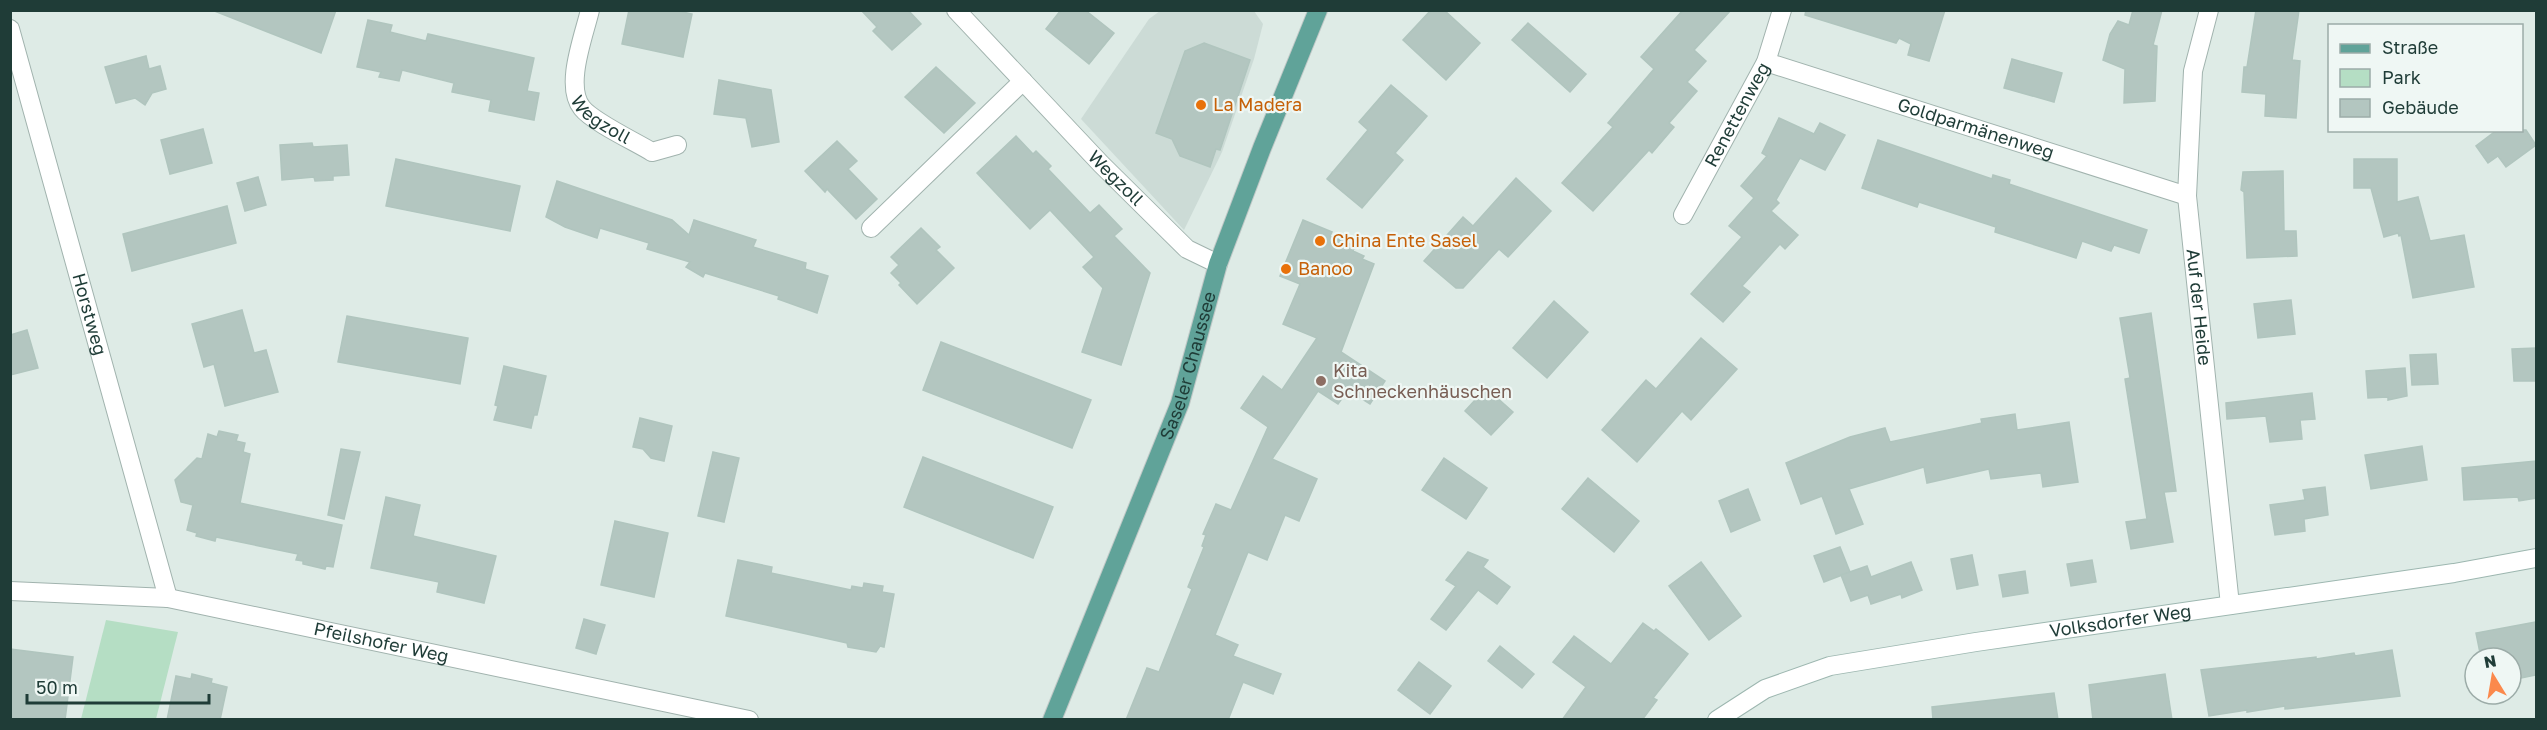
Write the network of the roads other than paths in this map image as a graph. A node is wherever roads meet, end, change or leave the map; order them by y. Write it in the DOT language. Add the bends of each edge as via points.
graph roads {
  1 [pos="590,10"];
  2 [pos="956,10"];
  3 [pos="1318,10"];
  4 [pos="1782,10"];
  5 [pos="2209,10"];
  6 [pos="10,28"];
  7 [pos="1766,62"];
  8 [pos="1023,81"];
  9 [pos="677,146"];
  10 [pos="2187,196"];
  11 [pos="1683,215"];
  12 [pos="871,228"];
  13 [pos="1218,264"];
  14 [pos="2536,558"];
  15 [pos="10,591"];
  16 [pos="168,598"];
  17 [pos="2230,605"];
  18 [pos="749,720"];
  19 [pos="1052,720"];
  20 [pos="1717,720"];
  1 -- 9 [label="street, Wegzoll" via="574,77 575,95 582,109 652,152"];
  2 -- 8 [label="street, Wegzoll"];
  3 -- 13 [label="main road, Saseler Chaussee"];
  4 -- 7 [label="street, Renettenweg"];
  5 -- 10 [label="street, Auf der Heide" via="2193,71"];
  6 -- 16 [label="street, Horstweg"];
  7 -- 10 [label="street, Goldparmänenweg"];
  7 -- 11 [label="street, Renettenweg"];
  8 -- 12 [label="street"];
  8 -- 13 [label="street, Wegzoll" via="1187,249"];
  10 -- 17 [label="street, Auf der Heide"];
  13 -- 19 [label="main road, Saseler Chaussee" via="1180,403"];
  14 -- 17 [label="street, Volksdorfer Weg"];
  15 -- 16 [label="street, Pfeilshofer Weg"];
  16 -- 18 [label="street, Pfeilshofer Weg"];
  17 -- 20 [label="street, Volksdorfer Weg" via="1830,666 1765,689"];
}
